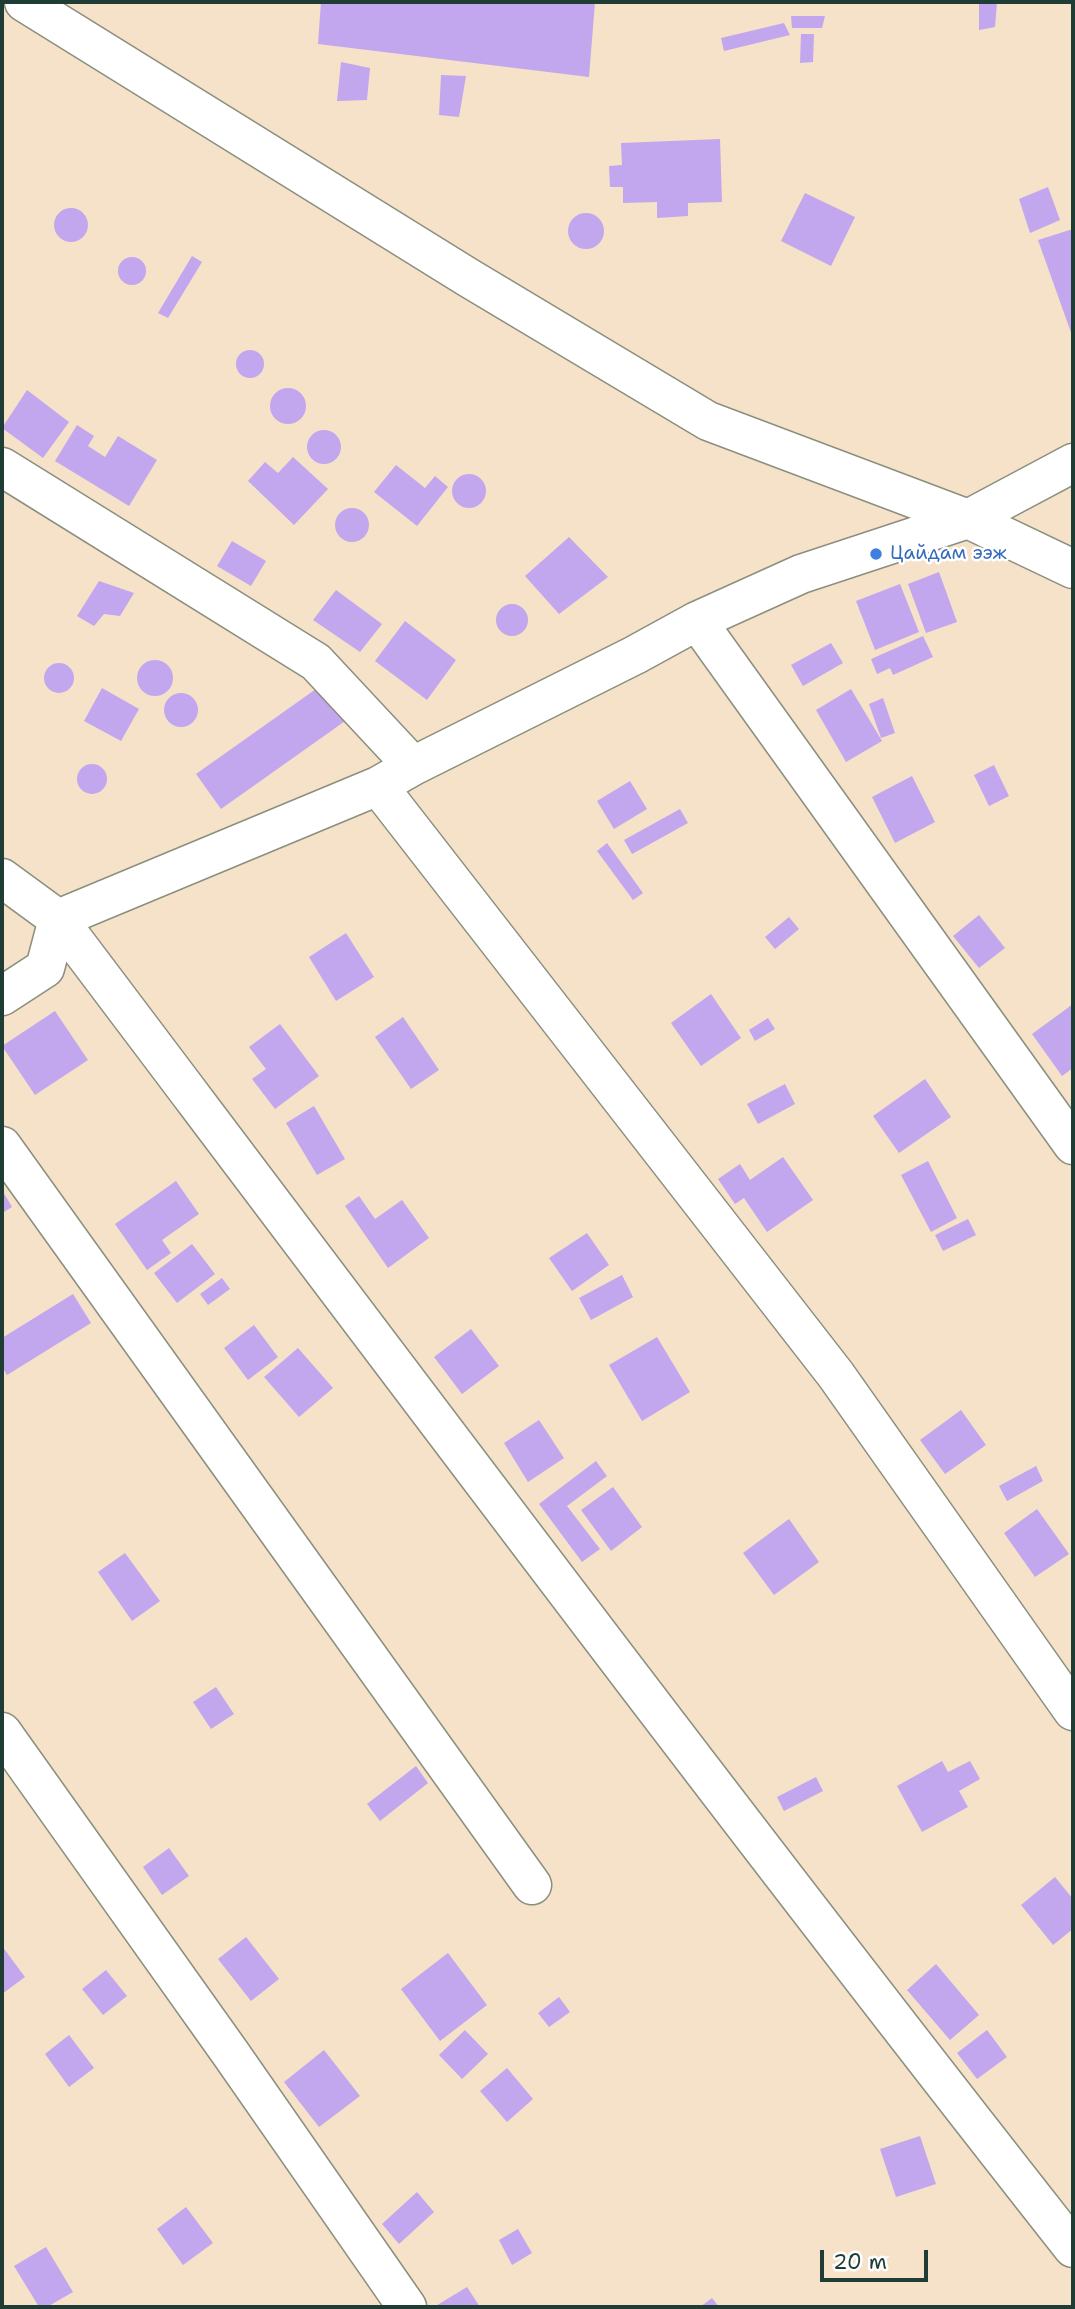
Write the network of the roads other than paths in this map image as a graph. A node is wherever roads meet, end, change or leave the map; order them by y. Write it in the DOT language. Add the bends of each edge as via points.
graph roads {
  1 [pos="24,2"];
  2 [pos="1073,464"];
  3 [pos="2,467"];
  4 [pos="968,519"];
  5 [pos="1073,569"];
  6 [pos="697,621"];
  7 [pos="413,766"];
  8 [pos="378,786"];
  9 [pos="2,878"];
  10 [pos="58,919"];
  11 [pos="2,996"];
  12 [pos="1073,1144"];
  13 [pos="2,1146"];
  14 [pos="1073,1712"];
  15 [pos="2,1732"];
  16 [pos="532,1885"];
  17 [pos="1073,2248"];
  18 [pos="407,2307"];
  1 -- 4 [label="street" via="708,421"];
  2 -- 4 [label="street"];
  3 -- 7 [label="street" via="316,662"];
  4 -- 5 [label="street"];
  4 -- 6 [label="street" via="801,574"];
  6 -- 7 [label="street"];
  6 -- 12 [label="street"];
  7 -- 8 [label="street"];
  8 -- 10 [label="street"];
  8 -- 14 [label="street" via="836,1375"];
  9 -- 10 [label="street"];
  10 -- 11 [label="street" via="45,968"];
  10 -- 17 [label="street" via="354,1314"];
  13 -- 16 [label="street"];
  15 -- 18 [label="street"];
}
